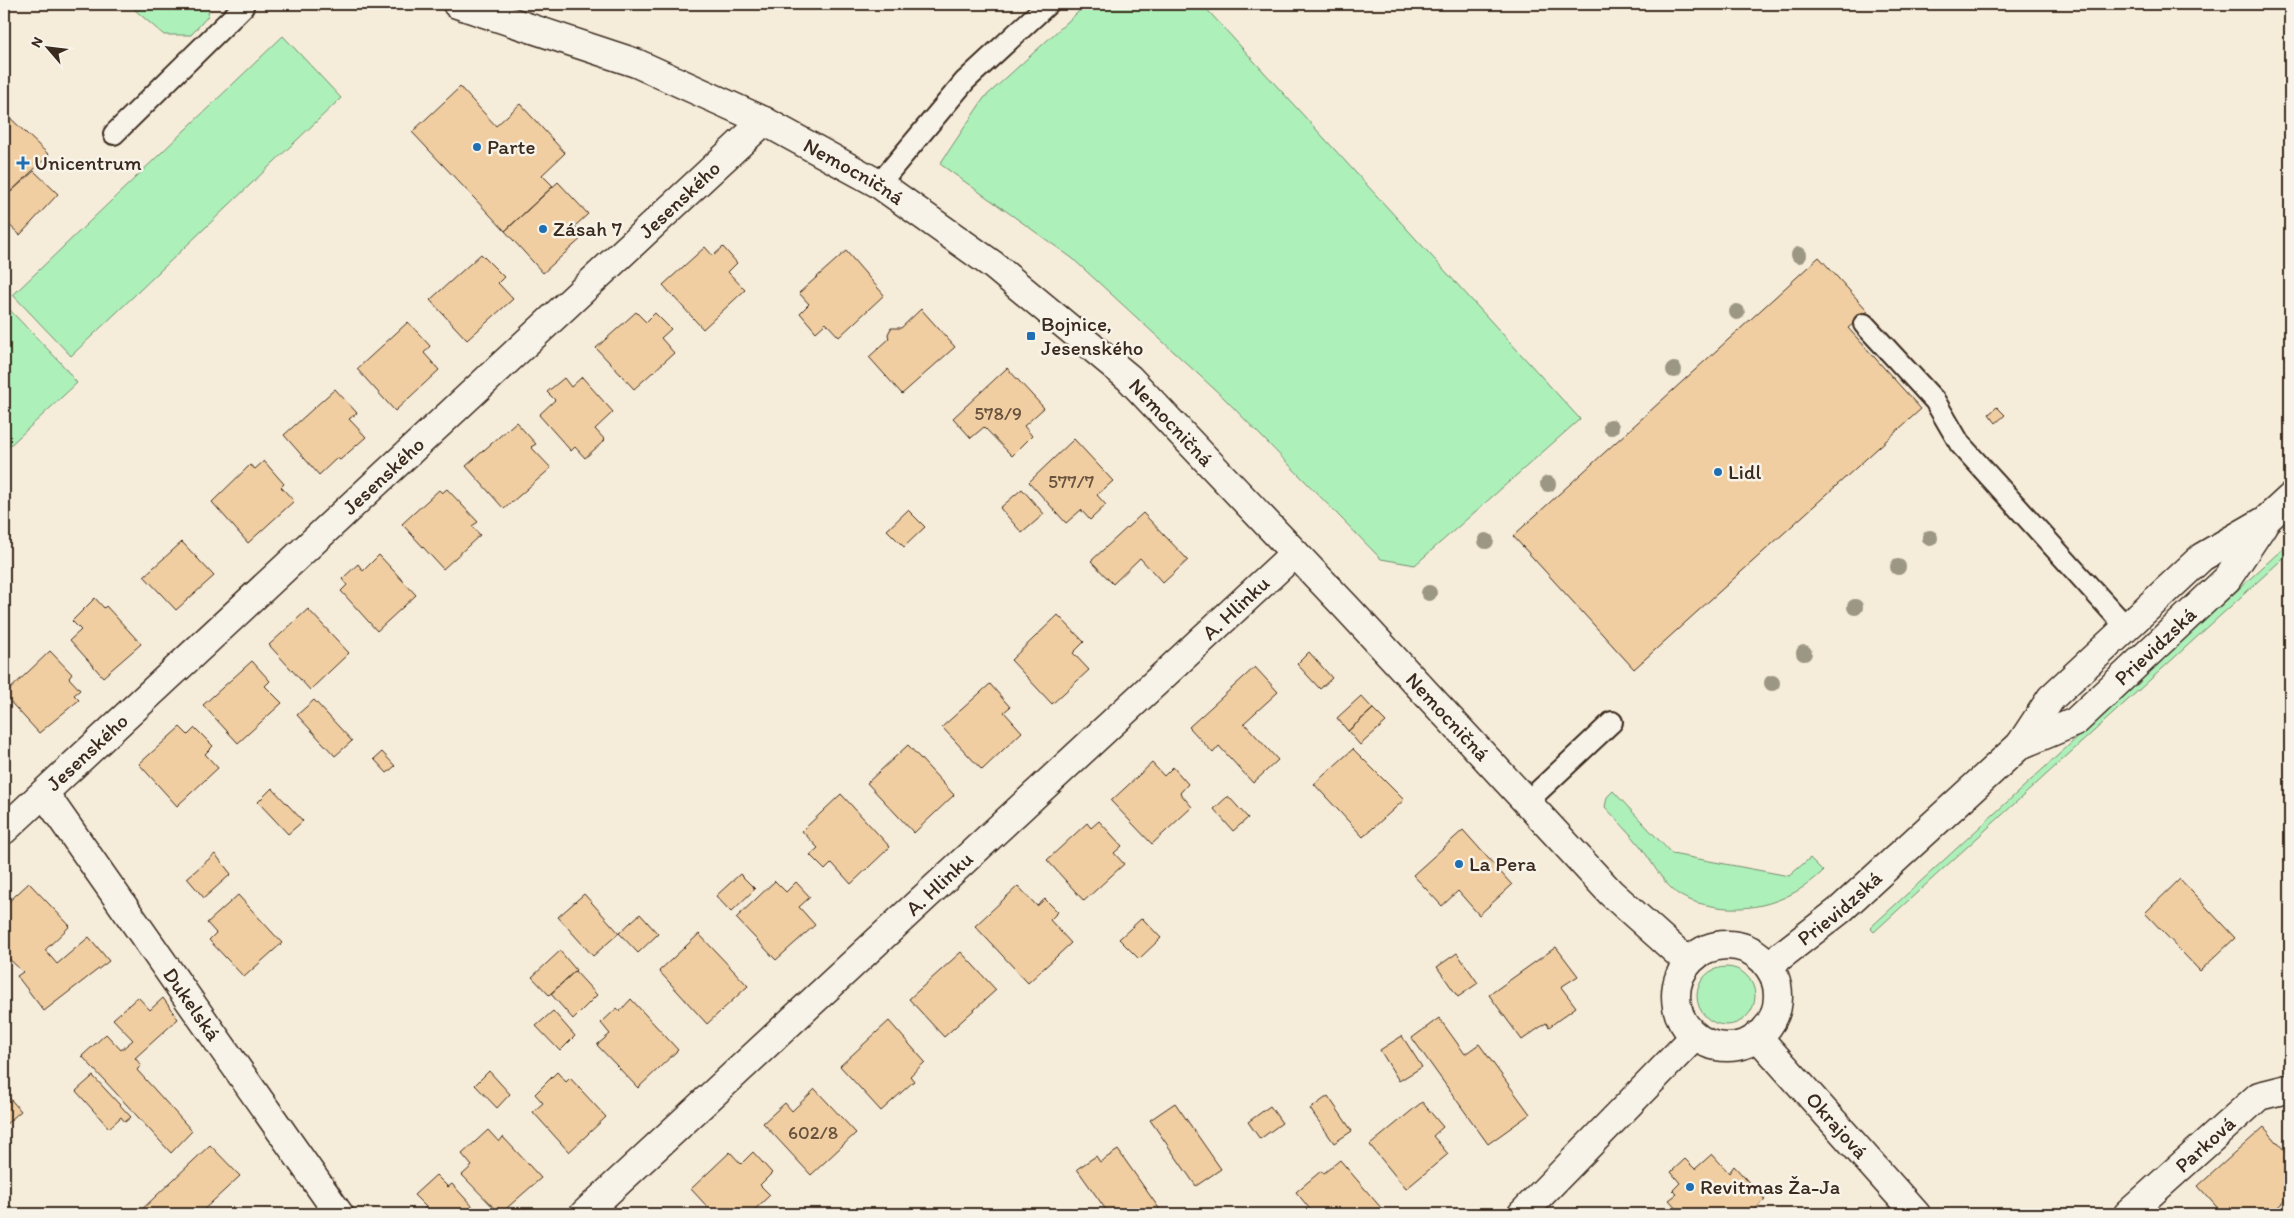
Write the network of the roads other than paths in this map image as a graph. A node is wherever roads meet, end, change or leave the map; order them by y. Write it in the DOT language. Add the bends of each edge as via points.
graph roads {
  1 [pos="244,4"];
  2 [pos="457,4"];
  3 [pos="1048,4"];
  4 [pos="764,121"];
  5 [pos="114,134"];
  6 [pos="879,184"];
  7 [pos="1864,324"];
  8 [pos="2290,498"];
  9 [pos="2266,520"];
  10 [pos="1294,553"];
  11 [pos="2127,628"];
  12 [pos="1612,722"];
  13 [pos="2020,746"];
  14 [pos="44,793"];
  15 [pos="1527,802"];
  16 [pos="4,830"];
  17 [pos="1688,962"];
  18 [pos="1768,966"];
  19 [pos="1695,1036"];
  20 [pos="1757,1036"];
  21 [pos="2290,1091"];
  22 [pos="339,1214"];
  23 [pos="584,1214"];
  24 [pos="1522,1214"];
  25 [pos="1916,1214"];
  26 [pos="2128,1214"];
  1 -- 5 [label="lane"];
  2 -- 4 [label="street, Nemocničná" via="636,64"];
  3 -- 6 [label="lane" via="965,81"];
  4 -- 6 [label="street, Nemocničná"];
  4 -- 14 [label="street, Jesenského"];
  6 -- 10 [label="street, Nemocničná" via="993,265 1129,378"];
  7 -- 11 [label="lane" via="1935,402 1960,444"];
  8 -- 9 [label="street, Prievidzská"];
  9 -- 11 [label="street, Prievidzská" via="2202,557"];
  9 -- 13 [label="street, Prievidzská" via="2227,579 2082,715 2074,722"];
  10 -- 15 [label="street, Nemocničná"];
  10 -- 23 [label="street, A. Hlinku"];
  11 -- 13 [label="street, Prievidzská" via="2051,698"];
  12 -- 15 [label="lane"];
  13 -- 18 [label="street, Prievidzská" via="1840,910"];
  14 -- 16 [label="street, Jesenského"];
  14 -- 22 [label="street, Dukelská"];
  15 -- 17 [label="street, Nemocničná" via="1610,893"];
  17 -- 18 [label="street" via="1709,948 1726,945 1750,950"];
  17 -- 19 [label="street" via="1678,982 1676,996 1680,1017"];
  18 -- 20 [label="street" via="1775,979 1778,1000 1771,1020"];
  19 -- 20 [label="street" via="1712,1044 1731,1046"];
  19 -- 24 [label="street"];
  20 -- 25 [label="street, Okrajová"];
  21 -- 26 [label="street, Parková" via="2259,1096"];
}
